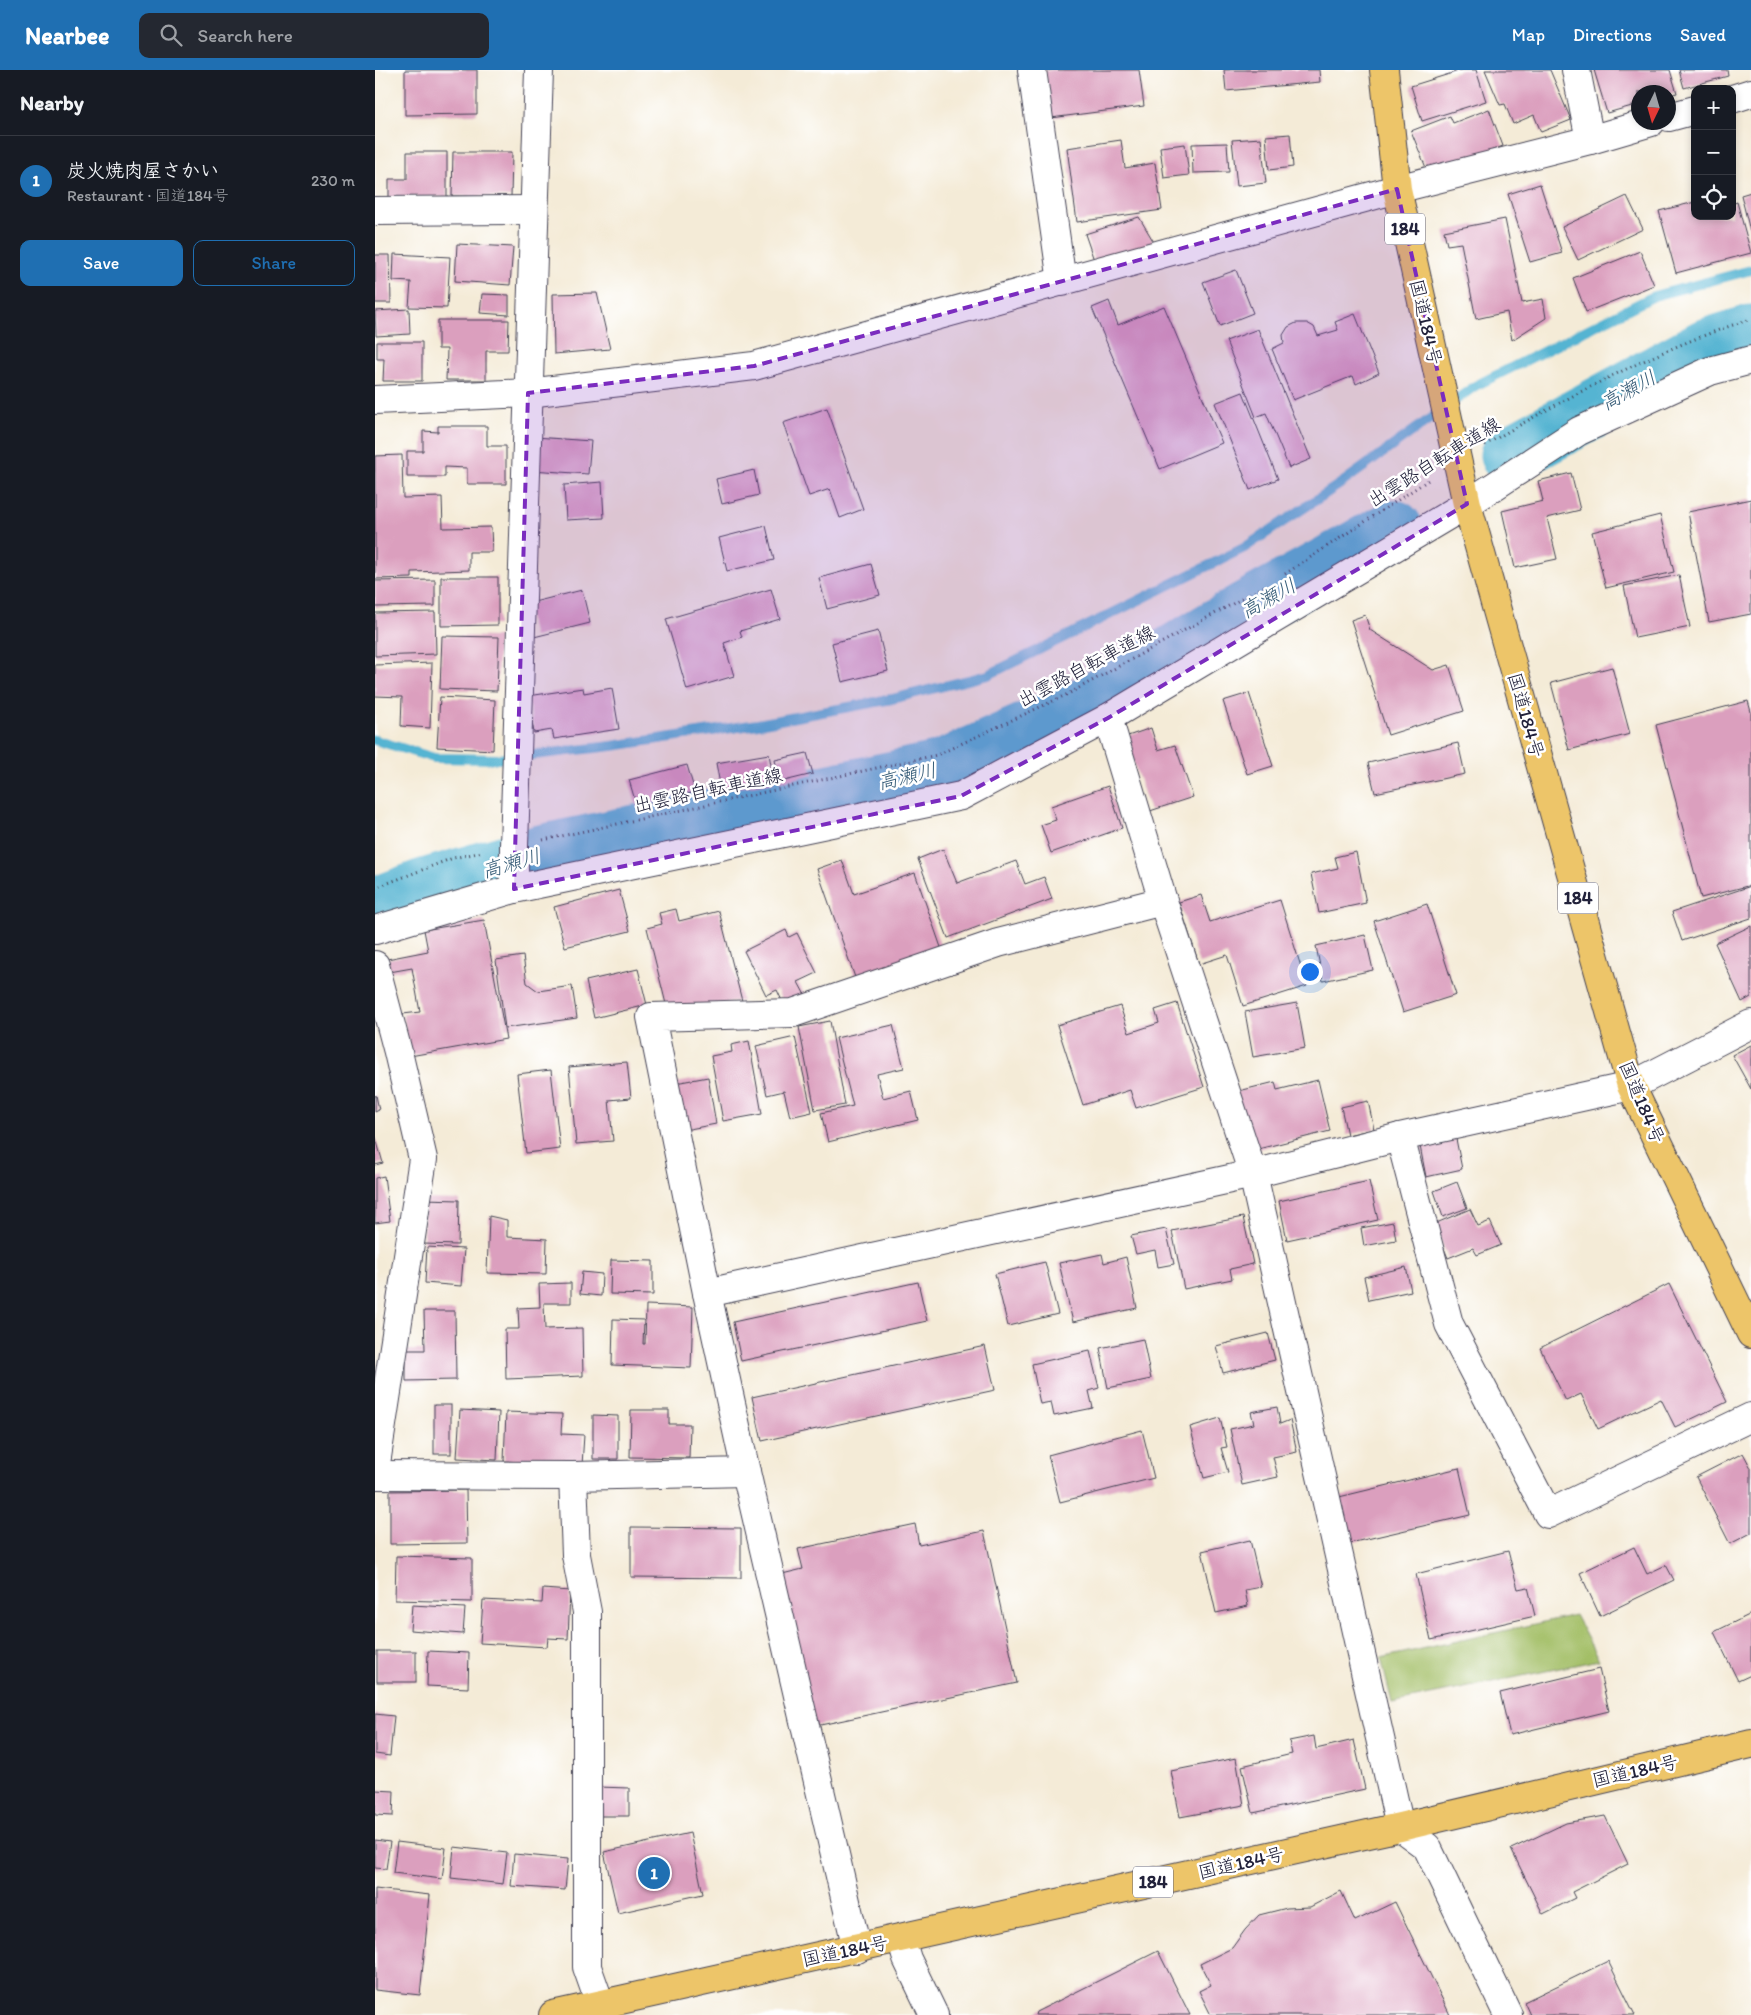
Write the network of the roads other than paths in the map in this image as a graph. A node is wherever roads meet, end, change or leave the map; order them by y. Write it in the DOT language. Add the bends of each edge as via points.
graph roads {
  1 [pos="539,70"];
  2 [pos="1032,70"];
  3 [pos="1384,70"];
  4 [pos="1576,70"];
  5 [pos="1751,93"];
  6 [pos="1736,98"];
  7 [pos="1691,111"];
  8 [pos="1676,115"];
  9 [pos="1631,128"];
  10 [pos="1590,140"];
  11 [pos="1397,189"];
  12 [pos="534,210"];
  13 [pos="375,211"];
  14 [pos="1062,282"];
  15 [pos="1751,360"];
  16 [pos="528,393"];
  17 [pos="375,400"];
  18 [pos="1467,504"];
  19 [pos="1108,718"];
  20 [pos="514,889"];
  21 [pos="1163,901"];
  22 [pos="375,930"];
  23 [pos="375,965"];
  24 [pos="1751,1024"];
  25 [pos="1631,1086"];
  26 [pos="1400,1137"];
  27 [pos="1253,1174"];
  28 [pos="707,1293"];
  29 [pos="1751,1334"];
  30 [pos="1751,1417"];
  31 [pos="375,1470"];
  32 [pos="746,1472"];
  33 [pos="375,1475"];
  34 [pos="573,1476"];
  35 [pos="1751,1744"];
  36 [pos="1401,1827"];
  37 [pos="901,1939"];
  38 [pos="857,1949"];
  39 [pos="602,2010"];
  40 [pos="553,2015"];
  41 [pos="934,2015"];
  42 [pos="1507,2015"];
  1 -- 12 [label="street"];
  2 -- 14 [label="street"];
  3 -- 11 [label="highway, 国道184号 / 184"];
  4 -- 10 [label="street"];
  5 -- 6 [label="street"];
  7 -- 8 [label="street"];
  9 -- 10 [label="street"];
  10 -- 11 [label="street"];
  11 -- 14 [label="street"];
  11 -- 18 [label="highway, 国道184号 / 184"];
  12 -- 13 [label="street"];
  12 -- 16 [label="street"];
  14 -- 16 [label="street" via="754,366"];
  15 -- 18 [label="street" via="1710,371 1579,431"];
  16 -- 17 [label="street"];
  16 -- 20 [label="street"];
  18 -- 19 [label="street"];
  18 -- 25 [label="highway, 国道184号 / 184"];
  19 -- 20 [label="street" via="961,796"];
  19 -- 21 [label="street"];
  20 -- 22 [label="street"];
  21 -- 27 [label="street"];
  21 -- 28 [label="street" via="998,942 793,1013 651,1017"];
  23 -- 31 [label="street" via="423,1159"];
  24 -- 25 [label="street"];
  25 -- 26 [label="street"];
  25 -- 29 [label="highway, 国道184号 / 184"];
  26 -- 27 [label="street"];
  26 -- 30 [label="street" via="1449,1324 1548,1514"];
  27 -- 28 [label="street"];
  27 -- 36 [label="street"];
  28 -- 32 [label="street"];
  32 -- 34 [label="street"];
  32 -- 38 [label="street"];
  33 -- 34 [label="street"];
  34 -- 39 [label="street" via="576,1555 587,1612 587,1967"];
  35 -- 36 [label="highway, 国道184号 / 184"];
  36 -- 37 [label="highway, 国道184号 / 184"];
  36 -- 42 [label="street" via="1427,1847"];
  37 -- 38 [label="highway, 国道184号 / 184"];
  37 -- 41 [label="street"];
  38 -- 39 [label="highway, 国道184号 / 184"];
  39 -- 40 [label="highway, 国道184号 / 184"];
}
